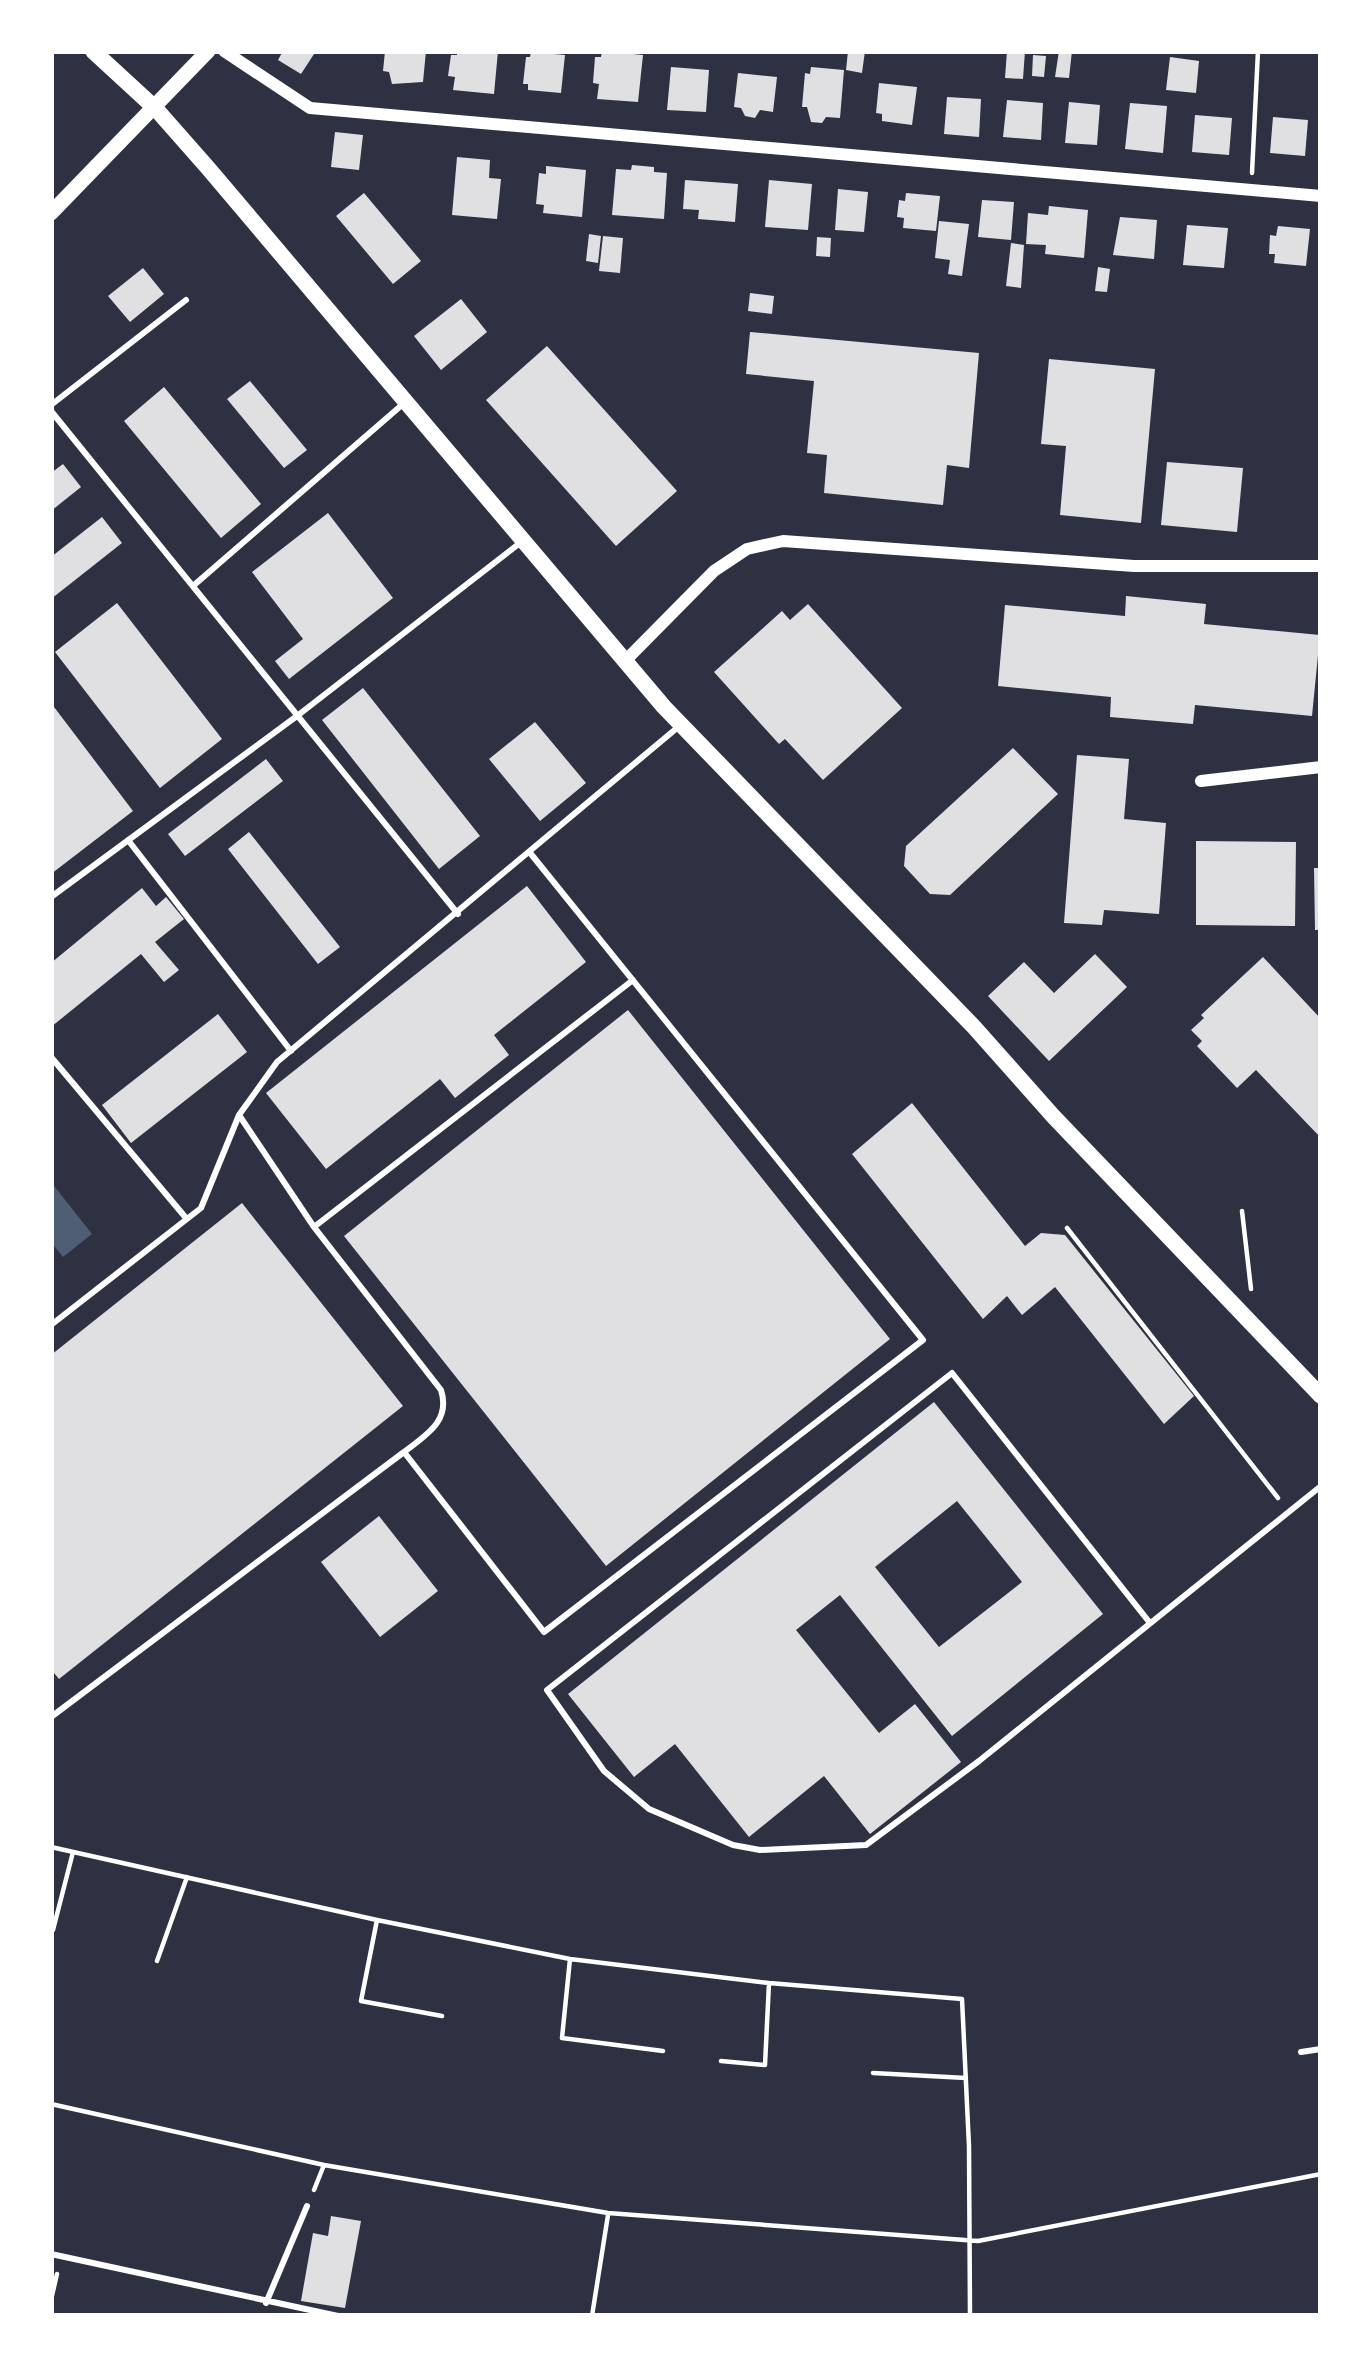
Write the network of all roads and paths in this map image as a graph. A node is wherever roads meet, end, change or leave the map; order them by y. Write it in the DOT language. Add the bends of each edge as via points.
graph roads {
  1 [pos="93,51"];
  2 [pos="208,51"];
  3 [pos="224,51"];
  4 [pos="1258,51"];
  5 [pos="156,109"];
  6 [pos="1251,190"];
  7 [pos="1321,196"];
  8 [pos="51,213"];
  9 [pos="186,300"];
  10 [pos="405,402"];
  11 [pos="51,408"];
  12 [pos="523,541"];
  13 [pos="1321,566"];
  14 [pos="193,586"];
  15 [pos="625,661"];
  16 [pos="297,716"];
  17 [pos="681,724"];
  18 [pos="1321,767"];
  19 [pos="1201,781"];
  20 [pos="128,840"];
  21 [pos="531,854"];
  22 [pos="51,897"];
  23 [pos="458,914"];
  24 [pos="633,980"];
  25 [pos="291,1051"];
  26 [pos="51,1057"];
  27 [pos="239,1115"];
  28 [pos="1242,1211"];
  29 [pos="186,1218"];
  30 [pos="314,1227"];
  31 [pos="1067,1228"];
  32 [pos="51,1325"];
  33 [pos="1255,1325"];
  34 [pos="1321,1396"];
  35 [pos="404,1452"];
  36 [pos="1321,1486"];
  37 [pos="1288,1512"];
  38 [pos="1150,1623"];
  39 [pos="51,1717"];
  40 [pos="51,1847"];
  41 [pos="73,1852"];
  42 [pos="187,1876"];
  43 [pos="377,1920"];
  44 [pos="53,1930"];
  45 [pos="570,1959"];
  46 [pos="158,1961"];
  47 [pos="769,1983"];
  48 [pos="442,2016"];
  49 [pos="1321,2049"];
  50 [pos="664,2051"];
  51 [pos="1300,2052"];
  52 [pos="721,2061"];
  53 [pos="873,2072"];
  54 [pos="966,2078"];
  55 [pos="51,2104"];
  56 [pos="324,2165"];
  57 [pos="1321,2174"];
  58 [pos="307,2206"];
  59 [pos="608,2213"];
  60 [pos="971,2241"];
  61 [pos="56,2256"];
  62 [pos="51,2300"];
  63 [pos="266,2303"];
  64 [pos="338,2316"];
  65 [pos="592,2316"];
  66 [pos="970,2316"];
  1 -- 5 [label="main road"];
  2 -- 5 [label="street"];
  3 -- 6 [label="street" via="310,108"];
  4 -- 6 [label="path"];
  5 -- 8 [label="street"];
  5 -- 10 [label="main road"];
  6 -- 7 [label="street"];
  9 -- 11 [label="lane"];
  10 -- 12 [label="main road"];
  10 -- 14 [label="lane"];
  11 -- 14 [label="lane"];
  12 -- 15 [label="main road"];
  12 -- 16 [label="lane"];
  13 -- 15 [label="street" via="1134,566 784,542 747,548 714,571"];
  14 -- 16 [label="lane"];
  15 -- 17 [label="main road"];
  16 -- 20 [label="lane"];
  16 -- 23 [label="lane"];
  17 -- 21 [label="lane"];
  17 -- 33 [label="main road"];
  18 -- 19 [label="street"];
  20 -- 22 [label="lane"];
  20 -- 25 [label="lane"];
  21 -- 23 [label="lane"];
  21 -- 24 [label="lane"];
  23 -- 25 [label="lane"];
  24 -- 30 [label="lane"];
  24 -- 35 [label="lane" via="923,1340 544,1631"];
  25 -- 27 [label="lane"];
  26 -- 29 [label="lane"];
  27 -- 29 [label="lane" via="201,1208"];
  27 -- 30 [label="lane"];
  28 -- 33 [label="path"];
  29 -- 32 [label="lane"];
  30 -- 35 [label="lane" via="441,1390 442,1418"];
  31 -- 37 [label="path"];
  33 -- 34 [label="main road"];
  35 -- 39 [label="lane"];
  36 -- 37 [label="lane"];
  37 -- 38 [label="lane"];
  38 -- 38 [label="lane" via="952,1373 547,1690 604,1771 649,1809 760,1850 866,1845"];
  40 -- 41 [label="path"];
  41 -- 42 [label="path"];
  41 -- 44 [label="path"];
  42 -- 43 [label="path"];
  42 -- 46 [label="path"];
  43 -- 45 [label="path"];
  43 -- 48 [label="path" via="361,2001"];
  45 -- 47 [label="path"];
  45 -- 50 [label="path" via="562,2038"];
  47 -- 52 [label="path" via="765,2065"];
  47 -- 54 [label="path" via="962,1999"];
  49 -- 51 [label="lane"];
  53 -- 54 [label="path"];
  54 -- 60 [label="path"];
  55 -- 56 [label="path"];
  56 -- 58 [label="path"];
  56 -- 59 [label="path"];
  57 -- 60 [label="path"];
  58 -- 63 [label="lane"];
  59 -- 60 [label="path"];
  59 -- 65 [label="path"];
  60 -- 66 [label="path"];
  61 -- 62 [label="path"];
  61 -- 63 [label="lane"];
  63 -- 64 [label="lane"];
}
